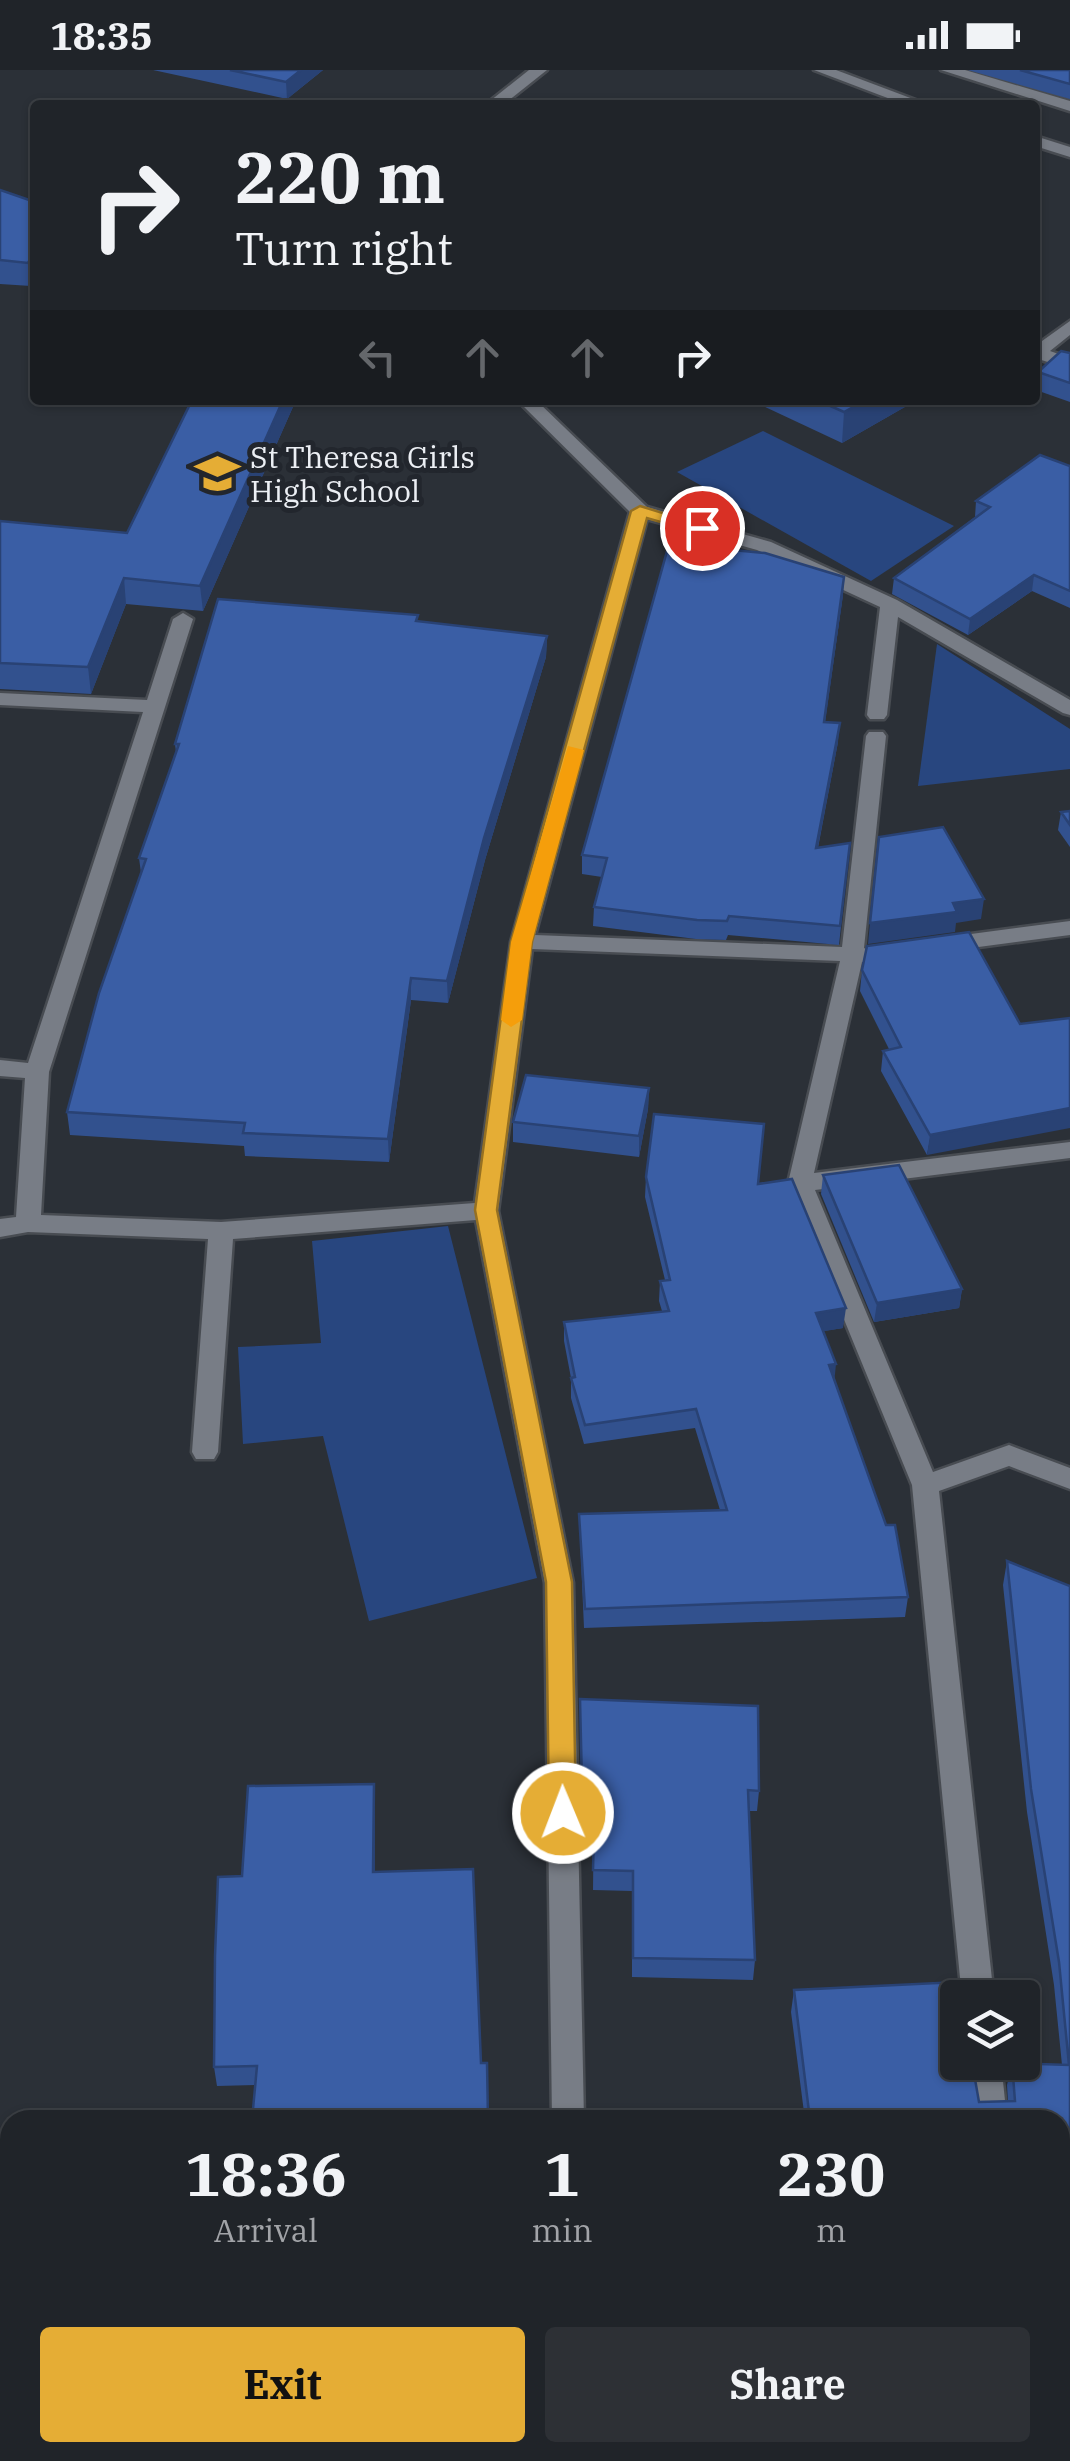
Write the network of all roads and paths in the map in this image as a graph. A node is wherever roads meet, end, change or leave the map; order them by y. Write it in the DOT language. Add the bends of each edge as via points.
graph roads {
  1 [pos="540,70"];
  2 [pos="822,70"];
  3 [pos="950,70"];
  4 [pos="500,100"];
  5 [pos="908,100"];
  6 [pos="1070,106"];
  7 [pos="1040,143"];
  8 [pos="1070,152"];
  9 [pos="1070,326"];
  10 [pos="1040,349"];
  11 [pos="1040,353"];
  12 [pos="1070,364"];
  13 [pos="531,405"];
  14 [pos="640,511"];
  15 [pos="890,604"];
  16 [pos="183,619"];
  17 [pos="1070,683"];
  18 [pos="1050,697"];
  19 [pos="0,699"];
  20 [pos="155,707"];
  21 [pos="1070,709"];
  22 [pos="1070,928"];
  23 [pos="522,942"];
  24 [pos="924,947"];
  25 [pos="888,952"];
  26 [pos="852,956"];
  27 [pos="0,1068"];
  28 [pos="36,1072"];
  29 [pos="1070,1150"];
  30 [pos="800,1183"];
  31 [pos="486,1210"];
  32 [pos="28,1222"];
  33 [pos="0,1228"];
  34 [pos="221,1231"];
  35 [pos="205,1452"];
  36 [pos="1070,1479"];
  37 [pos="925,1484"];
  38 [pos="976,1980"];
  39 [pos="987,2080"];
  40 [pos="568,2110"];
  41 [pos="990,2110"];
  1 -- 4 [label="street"];
  2 -- 5 [label="street"];
  3 -- 6 [label="street"];
  7 -- 8 [label="street"];
  9 -- 10 [label="street"];
  11 -- 12 [label="street"];
  13 -- 14 [label="street"];
  14 -- 15 [label="street" via="764,546"];
  14 -- 23 [label="street"];
  15 -- 18 [label="street"];
  15 -- 26 [label="street"];
  16 -- 20 [label="street"];
  17 -- 18 [label="street"];
  18 -- 21 [label="street"];
  19 -- 20 [label="street"];
  20 -- 28 [label="street"];
  22 -- 24 [label="street"];
  23 -- 26 [label="street"];
  23 -- 31 [label="street"];
  25 -- 26 [label="street"];
  26 -- 30 [label="street"];
  27 -- 28 [label="street"];
  28 -- 32 [label="street"];
  29 -- 30 [label="street"];
  30 -- 37 [label="street"];
  31 -- 34 [label="street"];
  31 -- 40 [label="street" via="559,1582"];
  32 -- 33 [label="street"];
  32 -- 34 [label="street"];
  34 -- 35 [label="street"];
  36 -- 37 [label="street" via="1010,1455"];
  37 -- 38 [label="street"];
  39 -- 41 [label="street"];
}
